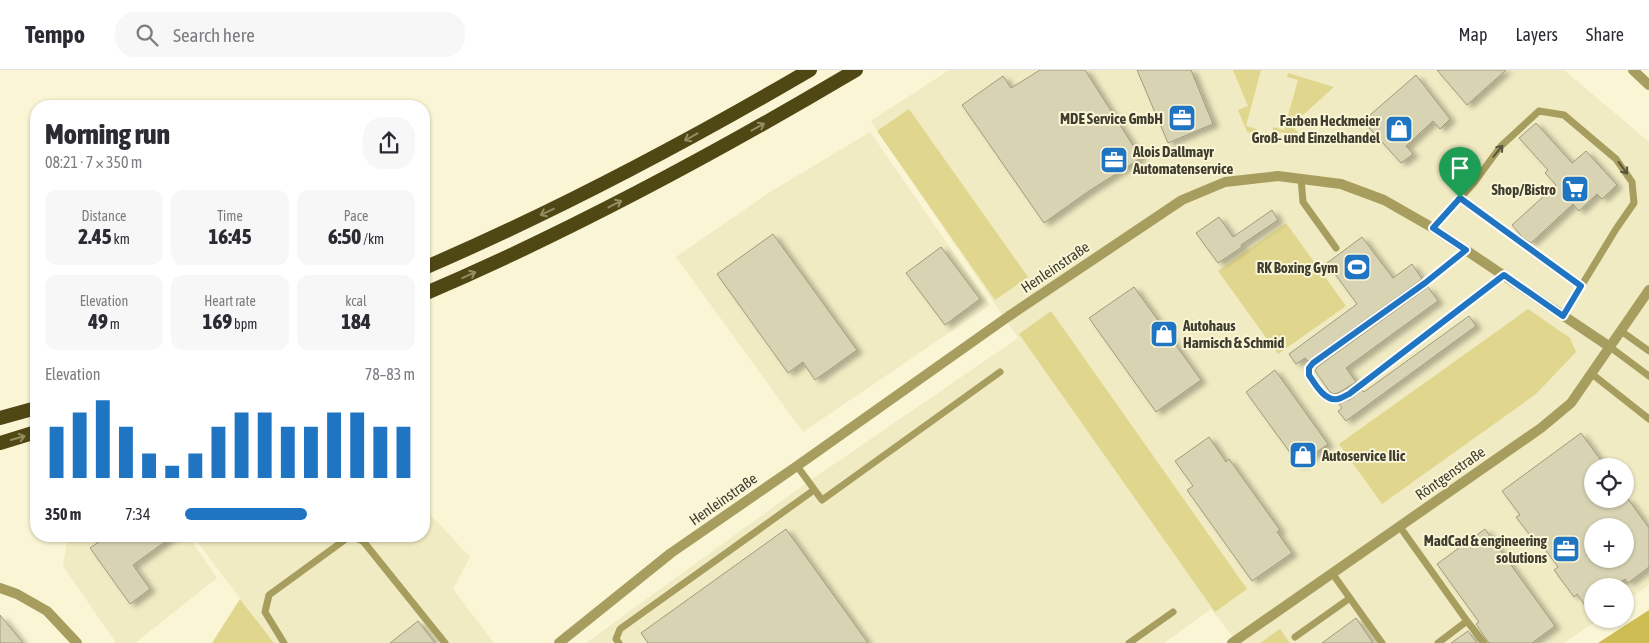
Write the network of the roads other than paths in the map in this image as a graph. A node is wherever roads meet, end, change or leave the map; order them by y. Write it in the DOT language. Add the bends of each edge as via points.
graph roads {
  1 [pos="810,70"];
  2 [pos="856,70"];
  3 [pos="1632,70"];
  4 [pos="1649,85"];
  5 [pos="1301,179"];
  6 [pos="1460,198"];
  7 [pos="1433,228"];
  8 [pos="1336,248"];
  9 [pos="1466,250"];
  10 [pos="430,265"];
  11 [pos="1504,275"];
  12 [pos="1581,286"];
  13 [pos="1649,290"];
  14 [pos="430,291"];
  15 [pos="1563,316"];
  16 [pos="1621,331"];
  17 [pos="1610,347"];
  18 [pos="1649,351"];
  19 [pos="1000,372"];
  20 [pos="1592,374"];
  21 [pos="1649,376"];
  22 [pos="30,410"];
  23 [pos="0,418"];
  24 [pos="1649,418"];
  25 [pos="30,434"];
  26 [pos="0,443"];
  27 [pos="797,466"];
  28 [pos="814,490"];
  29 [pos="1400,527"];
  30 [pos="342,542"];
  31 [pos="364,542"];
  32 [pos="1332,573"];
  33 [pos="0,588"];
  34 [pos="1350,598"];
  35 [pos="1173,612"];
  36 [pos="1467,621"];
  37 [pos="1295,637"];
  38 [pos="77,643"];
  39 [pos="284,643"];
  40 [pos="445,643"];
  41 [pos="559,643"];
  42 [pos="619,643"];
  43 [pos="1129,643"];
  44 [pos="1232,643"];
  45 [pos="1382,643"];
  46 [pos="1438,643"];
  47 [pos="1484,643"];
  1 -- 10 [label="highway, one-way" via="664,153"];
  14 -- 2 [label="highway, one-way" via="658,182"];
  3 -- 4 [label="street"];
  5 -- 7 [label="street, Henleinstraße" via="1341,184 1358,190 1384,200"];
  5 -- 8 [label="lane" via="1303,202"];
  5 -- 27 [label="street, Henleinstraße" via="1278,176 1225,182 1182,200 1017,310"];
  6 -- 7 [label="lane"];
  6 -- 12 [label="lane"];
  6 -- 12 [label="lane, one-way" via="1501,146 1539,111 1564,115 1616,159 1632,182 1634,202"];
  7 -- 9 [label="street, Henleinstraße"];
  9 -- 11 [label="street, Henleinstraße"];
  9 -- 11 [label="lane" via="1313,363 1309,375 1325,396 1337,399 1349,394"];
  11 -- 15 [label="street, Henleinstraße"];
  12 -- 15 [label="lane"];
  13 -- 16 [label="street, Röntgenstraße"];
  15 -- 17 [label="street, Henleinstraße"];
  16 -- 17 [label="street, Röntgenstraße"];
  16 -- 18 [label="lane"];
  17 -- 20 [label="street, Röntgenstraße"];
  17 -- 21 [label="lane"];
  19 -- 28 [label="lane" via="822,500"];
  20 -- 24 [label="lane"];
  20 -- 29 [label="street, Röntgenstraße" via="1571,403 1541,428"];
  22 -- 23 [label="highway"];
  26 -- 25 [label="highway, one-way"];
  27 -- 28 [label="lane"];
  27 -- 41 [label="street, Henleinstraße" via="670,553"];
  28 -- 42 [label="lane" via="620,629 616,639"];
  29 -- 32 [label="street, Röntgenstraße"];
  29 -- 36 [label="lane"];
  30 -- 39 [label="lane" via="269,595 265,612"];
  31 -- 40 [label="lane"];
  32 -- 34 [label="lane"];
  32 -- 44 [label="street, Röntgenstraße"];
  33 -- 38 [label="street" via="47,611"];
  34 -- 37 [label="lane"];
  34 -- 45 [label="lane"];
  35 -- 43 [label="lane"];
  36 -- 46 [label="lane"];
  36 -- 47 [label="lane"];
}
